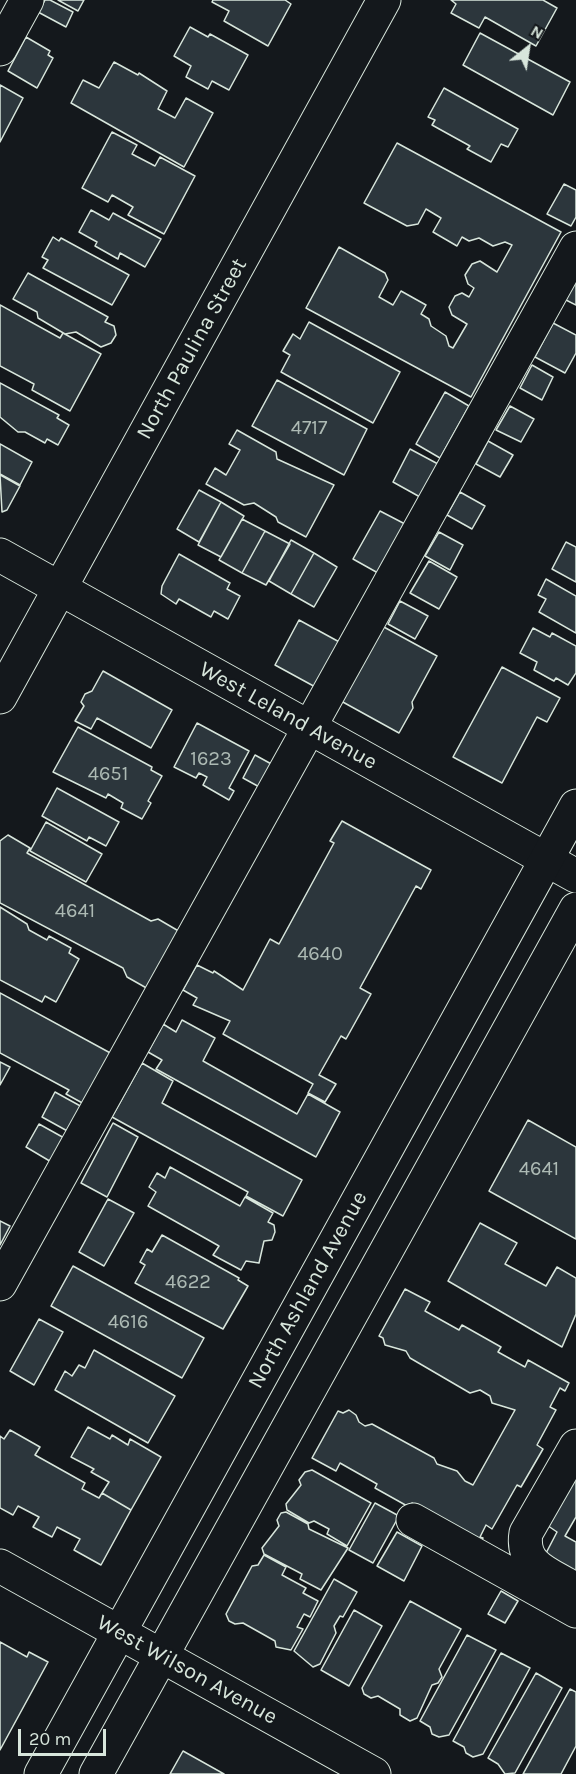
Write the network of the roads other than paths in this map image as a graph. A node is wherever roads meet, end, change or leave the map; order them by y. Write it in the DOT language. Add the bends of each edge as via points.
graph roads {
  1 [pos="27,0"];
  2 [pos="384,0"];
  3 [pos="0,49"];
  4 [pos="576,248"];
  5 [pos="0,555"];
  6 [pos="60,589"];
  7 [pos="0,697"];
  8 [pos="310,728"];
  9 [pos="576,806"];
  10 [pos="546,860"];
  11 [pos="576,876"];
  12 [pos="576,909"];
  13 [pos="0,1284"];
  14 [pos="576,1446"];
  15 [pos="413,1521"];
  16 [pos="0,1566"];
  17 [pos="576,1589"];
  18 [pos="576,1611"];
  19 [pos="120,1632"];
  20 [pos="162,1655"];
  21 [pos="41,1774"];
  22 [pos="96,1774"];
  23 [pos="374,1774"];
  1 -- 3 [label="main road"];
  2 -- 6 [label="main road, North Paulina Street"];
  4 -- 8 [label="main road"];
  5 -- 6 [label="main road, West Leland Avenue"];
  6 -- 7 [label="main road, North Paulina Street"];
  6 -- 8 [label="main road, West Leland Avenue"];
  8 -- 10 [label="main road, West Leland Avenue"];
  8 -- 13 [label="main road"];
  9 -- 10 [label="main road, North Ashland Avenue"];
  10 -- 11 [label="main road, West Leland Avenue"];
  10 -- 19 [label="main road, North Ashland Avenue"];
  12 -- 20 [label="main road"];
  14 -- 17 [label="main road" via="526,1533 524,1544 529,1559 539,1569"];
  15 -- 18 [label="main road"];
  16 -- 19 [label="main road, West Wilson Avenue"];
  19 -- 20 [label="main road, West Wilson Avenue"];
  19 -- 21 [label="main road, North Ashland Avenue"];
  20 -- 22 [label="main road"];
  20 -- 23 [label="main road, West Wilson Avenue"];
}
